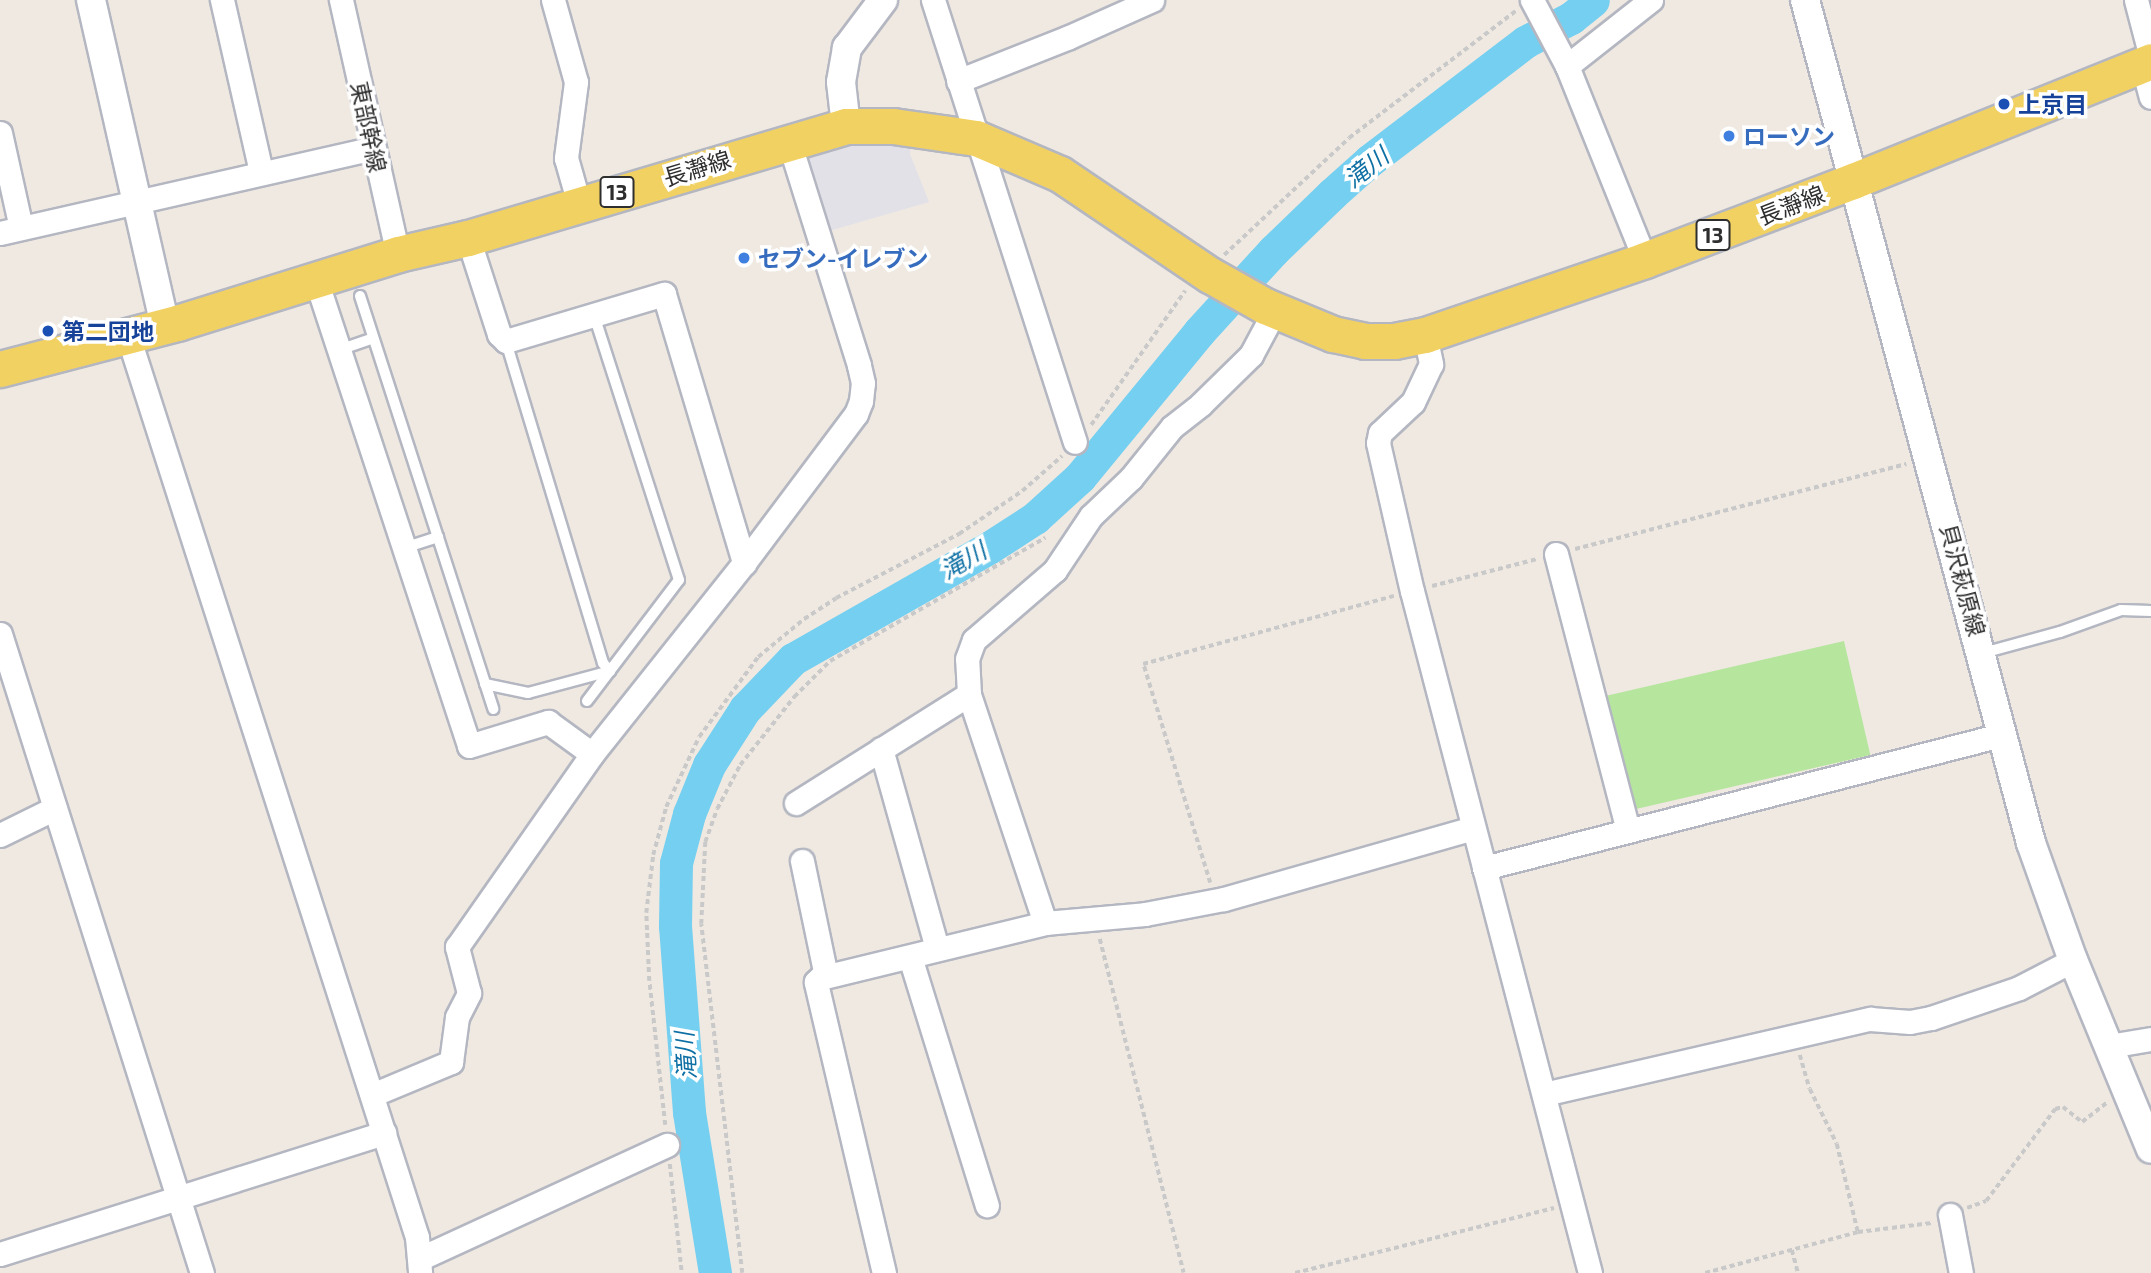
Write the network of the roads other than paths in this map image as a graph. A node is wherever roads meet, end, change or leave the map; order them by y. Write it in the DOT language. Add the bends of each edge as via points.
graph roads {
  1 [pos="91,0"];
  2 [pos="222,0"];
  3 [pos="341,0"];
  4 [pos="553,0"];
  5 [pos="883,0"];
  6 [pos="933,0"];
  7 [pos="1152,0"];
  8 [pos="1651,0"];
  9 [pos="1805,0"];
  10 [pos="2136,0"];
  11 [pos="1533,2"];
  12 [pos="1565,62"];
  13 [pos="2149,70"];
  14 [pos="958,80"];
  15 [pos="846,126"];
  16 [pos="0,133"];
  17 [pos="976,138"];
  18 [pos="789,142"];
  19 [pos="373,148"];
  20 [pos="261,172"];
  21 [pos="1853,181"];
  22 [pos="137,201"];
  23 [pos="579,204"];
  24 [pos="10,230"];
  25 [pos="468,238"];
  26 [pos="398,254"];
  27 [pos="1646,260"];
  28 [pos="316,280"];
  29 [pos="360,296"];
  30 [pos="1270,308"];
  31 [pos="594,315"];
  32 [pos="165,326"];
  33 [pos="1425,335"];
  34 [pos="128,336"];
  35 [pos="373,338"];
  36 [pos="506,341"];
  37 [pos="339,350"];
  38 [pos="0,369"];
  39 [pos="1075,442"];
  40 [pos="438,537"];
  41 [pos="404,548"];
  42 [pos="1556,554"];
  43 [pos="744,563"];
  44 [pos="2151,611"];
  45 [pos="0,634"];
  46 [pos="1982,653"];
  47 [pos="610,671"];
  48 [pos="485,684"];
  49 [pos="970,694"];
  50 [pos="587,701"];
  51 [pos="493,709"];
  52 [pos="2001,735"];
  53 [pos="881,749"];
  54 [pos="592,754"];
  55 [pos="796,803"];
  56 [pos="55,808"];
  57 [pos="1473,828"];
  58 [pos="1628,831"];
  59 [pos="1,833"];
  60 [pos="802,861"];
  61 [pos="1484,868"];
  62 [pos="1045,923"];
  63 [pos="937,948"];
  64 [pos="910,957"];
  65 [pos="2073,960"];
  66 [pos="826,976"];
  67 [pos="2151,1039"];
  68 [pos="2109,1046"];
  69 [pos="1544,1094"];
  70 [pos="372,1095"];
  71 [pos="384,1133"];
  72 [pos="667,1145"];
  73 [pos="2151,1149"];
  74 [pos="179,1199"];
  75 [pos="987,1205"];
  76 [pos="1950,1215"];
  77 [pos="0,1254"];
  78 [pos="420,1265"];
  79 [pos="202,1273"];
  80 [pos="884,1273"];
  81 [pos="1590,1273"];
  82 [pos="1961,1273"];
  1 -- 22 [label="street"];
  2 -- 20 [label="street"];
  3 -- 19 [label="street, 東部幹線"];
  4 -- 23 [label="street" via="576,82 566,158"];
  5 -- 15 [label="street" via="847,48 841,82"];
  6 -- 14 [label="street"];
  7 -- 14 [label="street"];
  8 -- 12 [label="street"];
  9 -- 21 [label="street, 貝沢萩原線"];
  10 -- 13 [label="street"];
  11 -- 12 [label="street"];
  12 -- 27 [label="street"];
  13 -- 21 [label="main road, 長瀞線 / 13"];
  14 -- 17 [label="street"];
  15 -- 17 [label="main road, 長瀞線 / 13" via="893,126"];
  15 -- 18 [label="main road, 長瀞線 / 13"];
  16 -- 24 [label="street"];
  17 -- 30 [label="main road, 長瀞線 / 13" via="1060,174 1207,274"];
  17 -- 39 [label="street"];
  18 -- 23 [label="main road, 長瀞線 / 13"];
  18 -- 43 [label="street" via="863,383 862,401"];
  19 -- 20 [label="street"];
  19 -- 26 [label="street, 東部幹線"];
  20 -- 22 [label="street"];
  21 -- 27 [label="main road, 長瀞線 / 13"];
  21 -- 46 [label="street, 貝沢萩原線"];
  22 -- 24 [label="street"];
  22 -- 32 [label="street"];
  23 -- 25 [label="main road, 長瀞線 / 13"];
  25 -- 26 [label="main road, 長瀞線 / 13"];
  25 -- 36 [label="street" via="499,334"];
  26 -- 28 [label="main road, 長瀞線 / 13"];
  27 -- 33 [label="main road, 長瀞線 / 13"];
  28 -- 32 [label="main road, 長瀞線 / 13"];
  28 -- 37 [label="street"];
  29 -- 35 [label="lane"];
  30 -- 33 [label="main road, 長瀞線 / 13" via="1333,334 1365,341"];
  30 -- 49 [label="street" via="1251,355 1172,427 1131,478 1091,516 1055,570 974,639 967,659"];
  31 -- 36 [label="street"];
  31 -- 43 [label="street" via="664,294"];
  31 -- 47 [label="lane" via="679,580"];
  32 -- 34 [label="main road, 長瀞線 / 13"];
  33 -- 57 [label="street" via="1431,364 1413,402 1380,433 1378,443"];
  34 -- 38 [label="main road, 長瀞線 / 13"];
  34 -- 70 [label="street"];
  35 -- 37 [label="lane"];
  35 -- 40 [label="lane"];
  36 -- 47 [label="lane" via="603,663"];
  37 -- 41 [label="street"];
  40 -- 41 [label="lane"];
  40 -- 48 [label="lane"];
  41 -- 54 [label="street" via="469,746 548,722"];
  42 -- 58 [label="street"];
  43 -- 54 [label="street"];
  44 -- 46 [label="lane" via="2121,610"];
  45 -- 56 [label="street"];
  46 -- 52 [label="street, 貝沢萩原線"];
  47 -- 48 [label="lane" via="528,693"];
  47 -- 50 [label="lane"];
  48 -- 51 [label="lane"];
  49 -- 53 [label="street"];
  49 -- 62 [label="street"];
  52 -- 58 [label="street"];
  52 -- 65 [label="street, 貝沢萩原線" via="2031,843"];
  53 -- 55 [label="street"];
  53 -- 63 [label="street"];
  54 -- 70 [label="street" via="457,947 469,993 457,1017 451,1062"];
  56 -- 59 [label="street"];
  56 -- 74 [label="street"];
  57 -- 61 [label="street"];
  57 -- 62 [label="street" via="1224,899 1145,914"];
  58 -- 61 [label="street"];
  60 -- 66 [label="street"];
  61 -- 69 [label="street"];
  62 -- 63 [label="street"];
  63 -- 64 [label="street"];
  64 -- 66 [label="street"];
  64 -- 75 [label="street"];
  65 -- 68 [label="street, 貝沢萩原線"];
  65 -- 69 [label="street" via="2019,988 1931,1018 1910,1022 1870,1019"];
  66 -- 80 [label="street" via="816,982"];
  67 -- 68 [label="street"];
  68 -- 73 [label="street, 貝沢萩原線"];
  69 -- 81 [label="street"];
  70 -- 71 [label="street"];
  71 -- 74 [label="street"];
  71 -- 78 [label="street" via="417,1237"];
  72 -- 78 [label="street"];
  74 -- 77 [label="street"];
  74 -- 79 [label="street"];
  76 -- 82 [label="street"];
}
